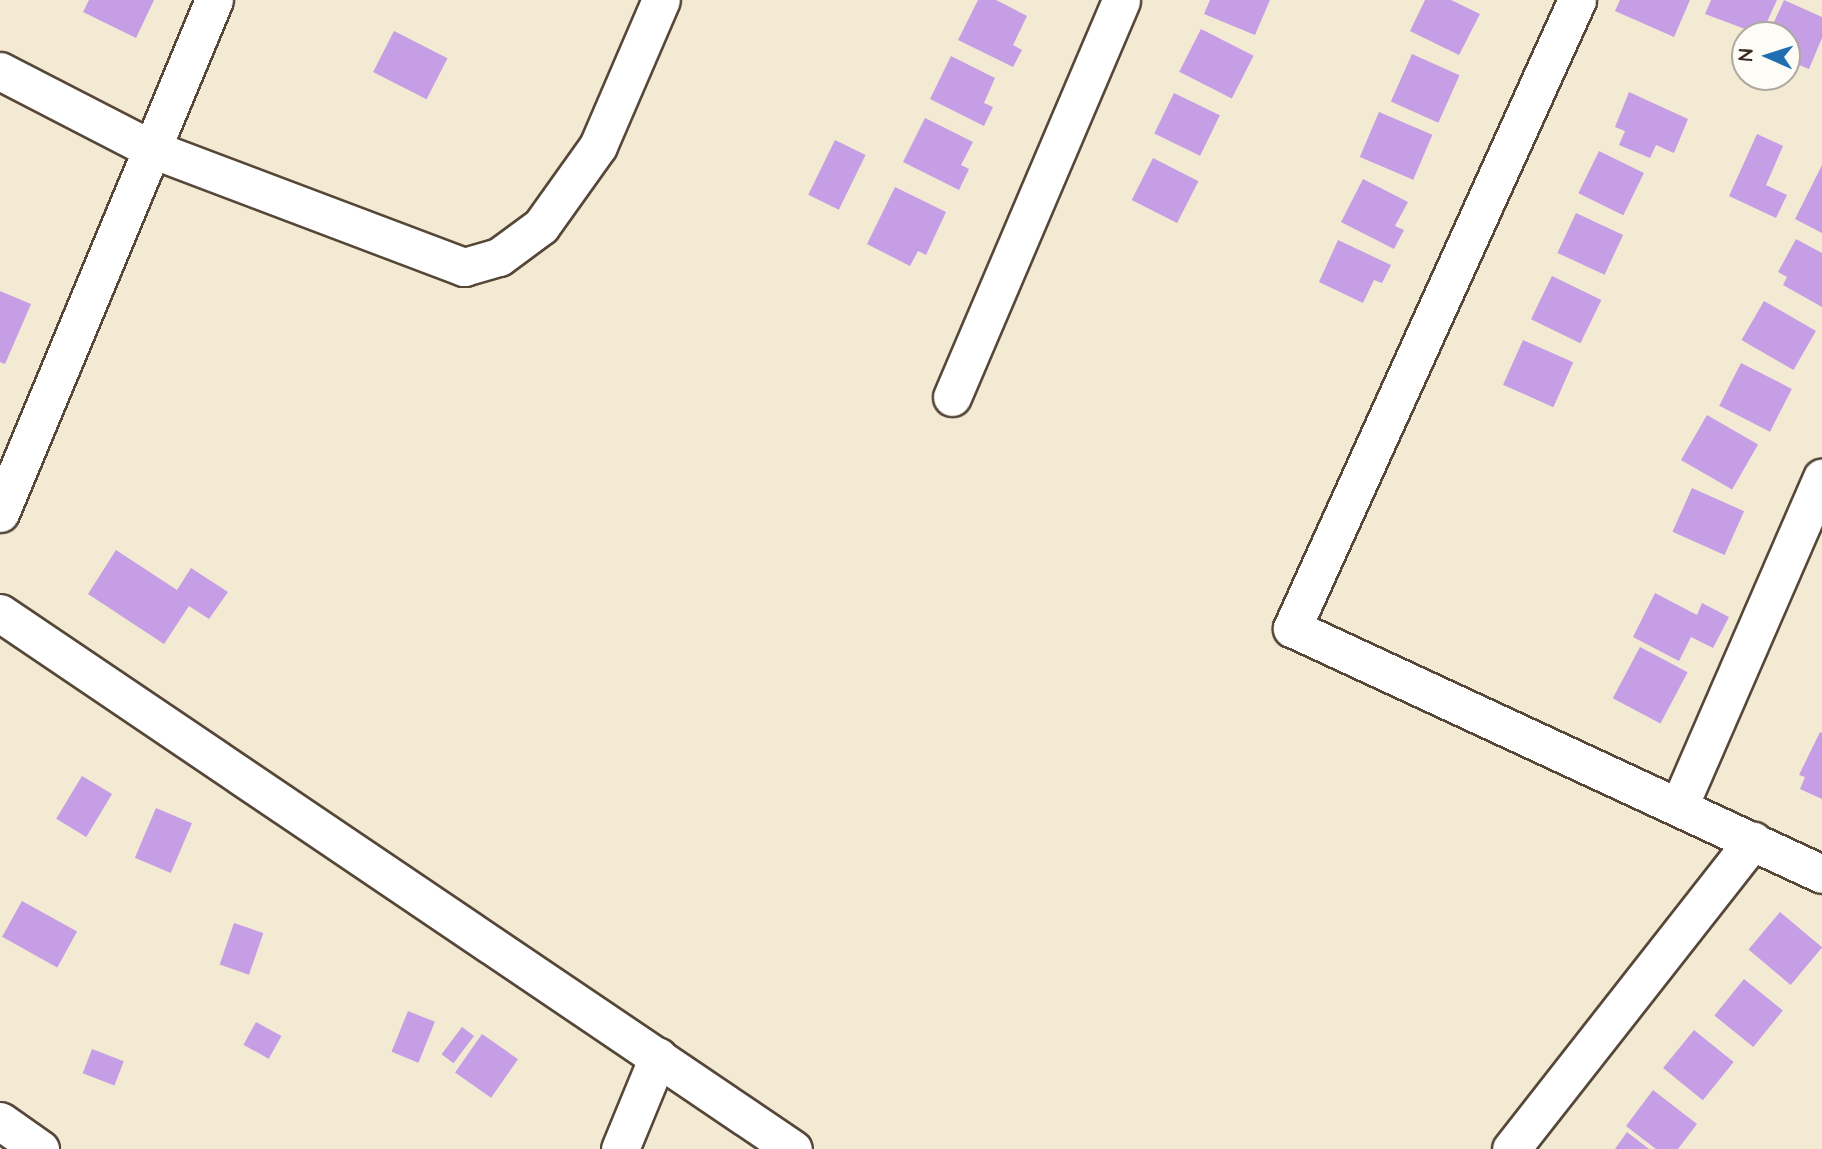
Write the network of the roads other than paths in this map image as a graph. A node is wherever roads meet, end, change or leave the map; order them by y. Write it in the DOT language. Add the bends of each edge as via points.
graph roads {
  1 [pos="214,0"];
  2 [pos="661,0"];
  3 [pos="1121,0"];
  4 [pos="1577,0"];
  5 [pos="0,71"];
  6 [pos="149,148"];
  7 [pos="952,397"];
  8 [pos="1822,478"];
  9 [pos="0,513"];
  10 [pos="0,613"];
  11 [pos="1680,804"];
  12 [pos="1753,840"];
  13 [pos="1822,874"];
  14 [pos="658,1057"];
  15 [pos="0,1121"];
  16 [pos="40,1149"];
  17 [pos="620,1149"];
  18 [pos="793,1149"];
  19 [pos="1511,1149"];
  1 -- 6 [label="street"];
  2 -- 6 [label="street" via="598,146 541,226 499,257 464,267 424,255"];
  3 -- 7 [label="street"];
  4 -- 11 [label="street" via="1292,628"];
  5 -- 6 [label="street"];
  6 -- 9 [label="street"];
  8 -- 11 [label="street"];
  10 -- 14 [label="street"];
  11 -- 12 [label="street"];
  12 -- 13 [label="street"];
  12 -- 19 [label="street"];
  14 -- 17 [label="street"];
  14 -- 18 [label="street"];
  15 -- 16 [label="street"];
}
